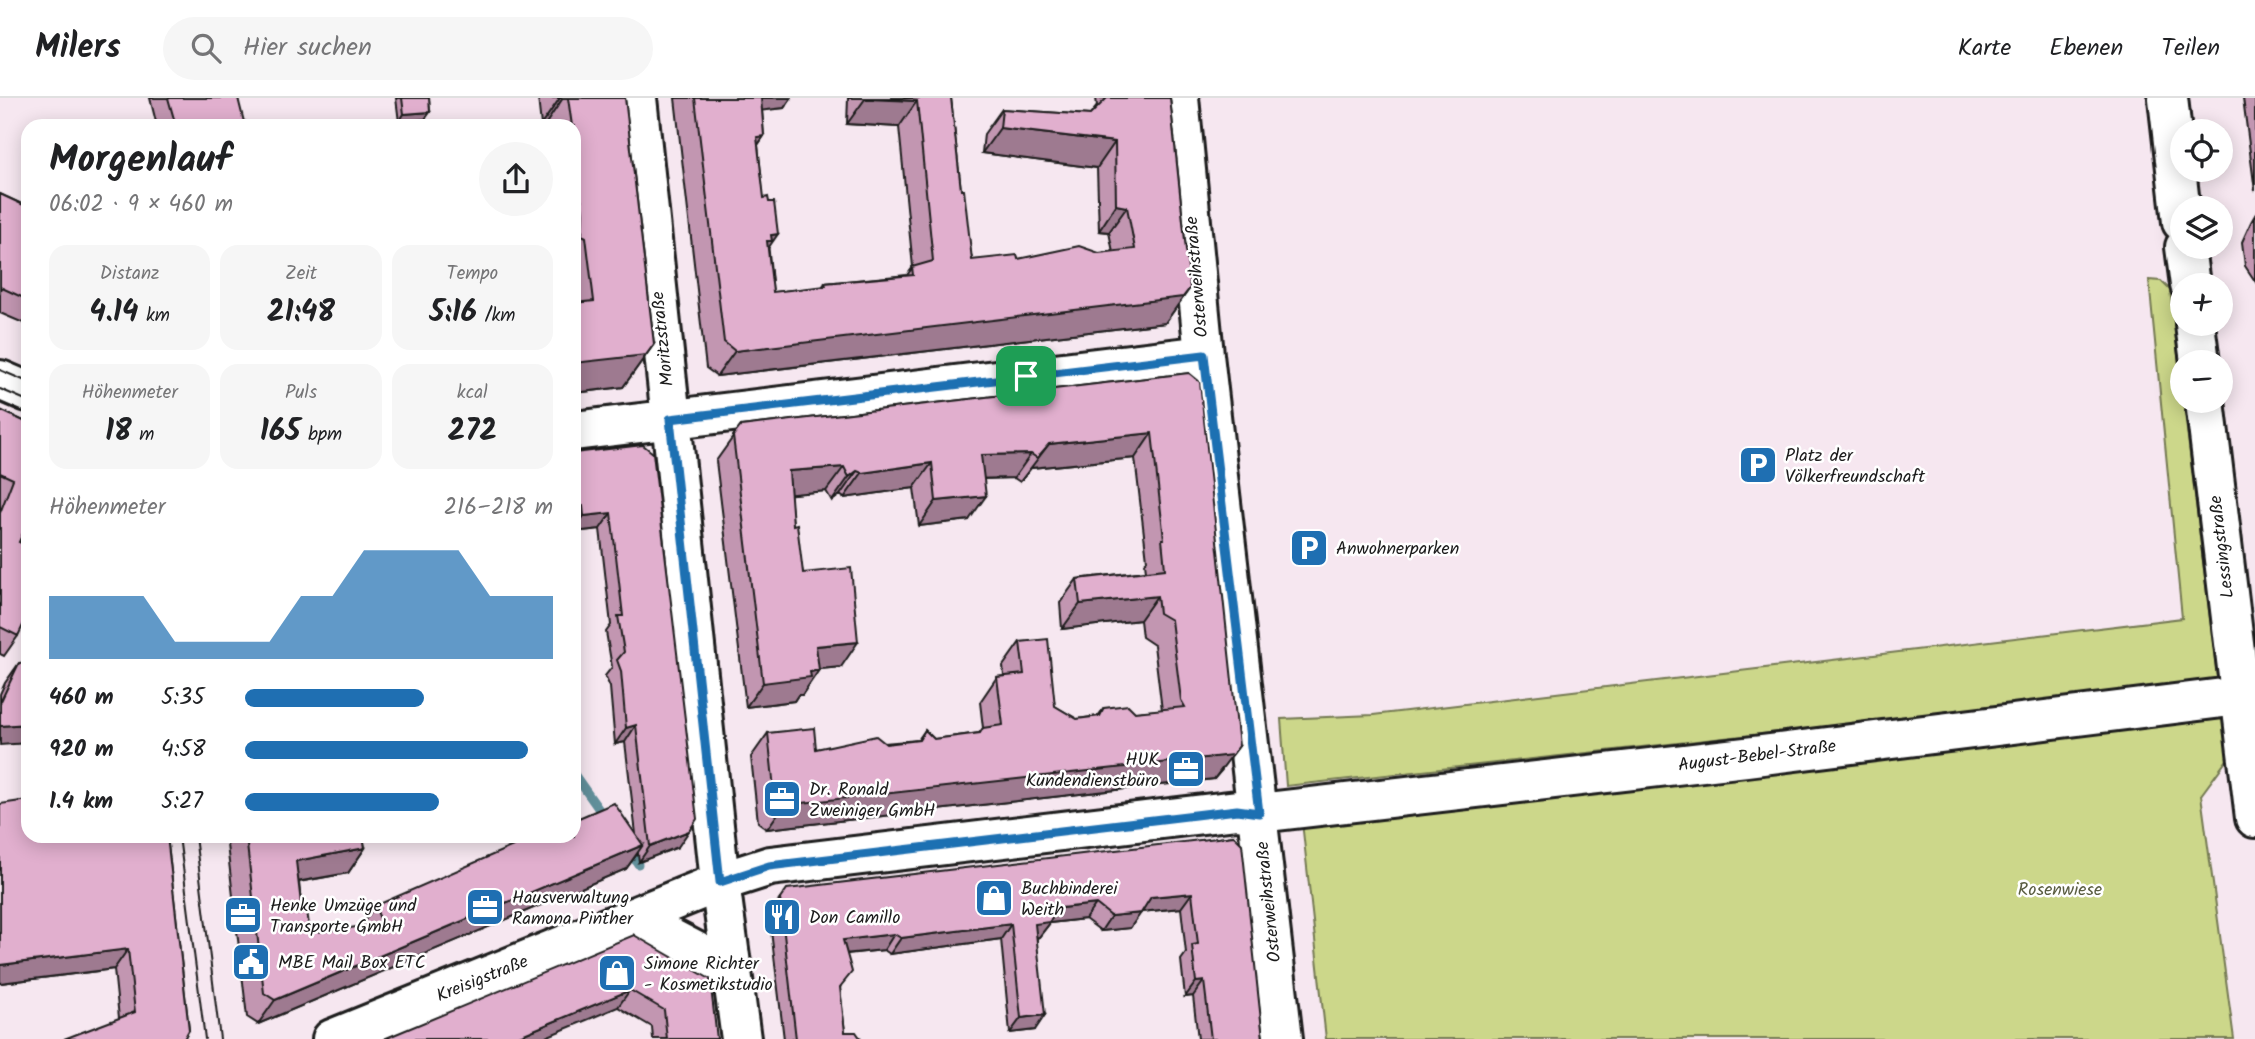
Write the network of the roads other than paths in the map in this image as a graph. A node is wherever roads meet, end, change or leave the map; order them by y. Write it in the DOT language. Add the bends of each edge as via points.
graph roads {
  1 [pos="636,98"];
  2 [pos="1179,98"];
  3 [pos="2168,98"];
  4 [pos="2179,196"];
  5 [pos="1204,355"];
  6 [pos="0,380"];
  7 [pos="21,389"];
  8 [pos="2207,413"];
  9 [pos="670,419"];
  10 [pos="581,430"];
  11 [pos="2247,694"];
  12 [pos="1259,813"];
  13 [pos="2255,818"];
  14 [pos="720,882"];
  15 [pos="632,918"];
  16 [pos="732,970"];
  17 [pos="332,1039"];
  18 [pos="741,1039"];
  19 [pos="1283,1039"];
  1 -- 9 [label="street, Moritzstraße"];
  2 -- 5 [label="street, Osterweihstraße"];
  3 -- 4 [label="street"];
  5 -- 9 [label="street"];
  5 -- 12 [label="street, Osterweihstraße"];
  6 -- 7 [label="street"];
  8 -- 11 [label="street, Lessingstraße"];
  9 -- 10 [label="street"];
  9 -- 14 [label="street, Moritzstraße"];
  11 -- 12 [label="street, August-Bebel-Straße"];
  11 -- 13 [label="street, Lessingstraße"];
  12 -- 14 [label="street, Kreisigstraße" via="1237,810 769,866"];
  12 -- 19 [label="street, Osterweihstraße"];
  14 -- 15 [label="street, Kreisigstraße"];
  14 -- 16 [label="street, Moritzstraße"];
  15 -- 16 [label="street"];
  15 -- 17 [label="street, Kreisigstraße"];
  16 -- 18 [label="street, Moritzstraße"];
}
